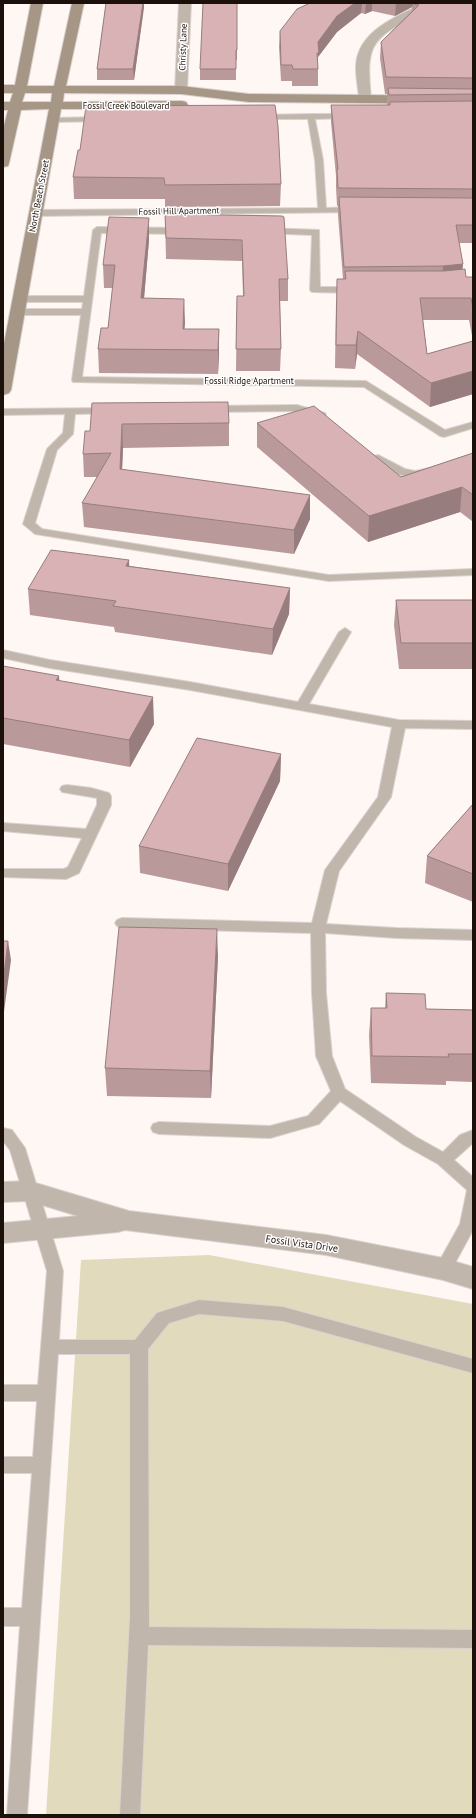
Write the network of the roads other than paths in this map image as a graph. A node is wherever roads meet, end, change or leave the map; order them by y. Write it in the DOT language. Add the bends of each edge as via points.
graph roads {
  1 [pos="37,3"];
  2 [pos="78,3"];
  3 [pos="185,3"];
  4 [pos="433,3"];
  5 [pos="25,68"];
  6 [pos="13,73"];
  7 [pos="3,89"];
  8 [pos="20,89"];
  9 [pos="59,89"];
  10 [pos="181,90"];
  11 [pos="249,98"];
  12 [pos="365,98"];
  13 [pos="473,100"];
  14 [pos="9,106"];
  15 [pos="56,106"];
  16 [pos="311,116"];
  17 [pos="357,116"];
  18 [pos="249,117"];
  19 [pos="108,119"];
  20 [pos="53,120"];
  21 [pos="6,128"];
  22 [pos="3,163"];
  23 [pos="322,210"];
  24 [pos="370,210"];
  25 [pos="36,213"];
  26 [pos="198,231"];
  27 [pos="253,231"];
  28 [pos="363,290"];
  29 [pos="88,299"];
  30 [pos="13,307"];
  31 [pos="86,312"];
  32 [pos="3,390"];
  33 [pos="196,409"];
  34 [pos="125,410"];
  35 [pos="70,411"];
  36 [pos="3,412"];
  37 [pos="330,421"];
  38 [pos="473,425"];
  39 [pos="367,450"];
  40 [pos="438,469"];
  41 [pos="473,572"];
  42 [pos="345,632"];
  43 [pos="3,654"];
  44 [pos="302,706"];
  45 [pos="399,724"];
  46 [pos="473,725"];
  47 [pos="67,789"];
  48 [pos="3,827"];
  49 [pos="90,834"];
  50 [pos="4,872"];
  51 [pos="122,923"];
  52 [pos="318,928"];
  53 [pos="473,934"];
  54 [pos="339,1092"];
  55 [pos="159,1128"];
  56 [pos="3,1134"];
  57 [pos="473,1136"];
  58 [pos="444,1160"];
  59 [pos="473,1186"];
  60 [pos="29,1191"];
  61 [pos="3,1192"];
  62 [pos="473,1193"];
  63 [pos="129,1221"];
  64 [pos="43,1229"];
  65 [pos="3,1233"];
  66 [pos="443,1269"];
  67 [pos="473,1278"];
  68 [pos="50,1347"];
  69 [pos="139,1347"];
  70 [pos="473,1366"];
  71 [pos="3,1393"];
  72 [pos="46,1393"];
  73 [pos="3,1465"];
  74 [pos="41,1465"];
  75 [pos="3,1617"];
  76 [pos="31,1617"];
  77 [pos="140,1636"];
  78 [pos="473,1639"];
  79 [pos="17,1815"];
  80 [pos="130,1815"];
  1 -- 5 [label="main road"];
  2 -- 9 [label="main road, North Beach Street"];
  3 -- 10 [label="street, Christy Lane"];
  4 -- 12 [label="street" via="394,23 378,34 366,49 363,59"];
  5 -- 6 [label="main road"];
  5 -- 8 [label="main road"];
  7 -- 8 [label="main road, Fossil Creek Boulevard"];
  8 -- 9 [label="main road, Fossil Creek Boulevard"];
  8 -- 14 [label="main road"];
  9 -- 10 [label="main road, Fossil Creek Boulevard"];
  9 -- 15 [label="main road, North Beach Street"];
  10 -- 11 [label="main road, Fossil Creek Boulevard"];
  11 -- 12 [label="main road, Fossil Creek Boulevard"];
  11 -- 15 [label="main road, Fossil Creek Boulevard" via="176,105"];
  12 -- 13 [label="main road, Fossil Creek Boulevard"];
  14 -- 15 [label="main road, Fossil Creek Boulevard"];
  14 -- 21 [label="main road"];
  15 -- 20 [label="main road, North Beach Street"];
  16 -- 17 [label="lane"];
  16 -- 18 [label="lane"];
  16 -- 23 [label="lane" via="320,160"];
  19 -- 20 [label="lane"];
  20 -- 25 [label="main road, North Beach Street"];
  21 -- 22 [label="main road"];
  23 -- 24 [label="lane, Fossil Hill Apartment"];
  23 -- 25 [label="lane, Fossil Hill Apartment"];
  25 -- 30 [label="main road, North Beach Street"];
  26 -- 29 [label="lane, Fossil Ridge Apartment" via="96,230"];
  27 -- 28 [label="lane" via="316,232 315,290"];
  29 -- 30 [label="lane"];
  29 -- 31 [label="lane, Fossil Ridge Apartment"];
  30 -- 31 [label="lane"];
  30 -- 32 [label="main road, North Beach Street"];
  31 -- 38 [label="lane, Fossil Ridge Apartment" via="77,380 366,384 444,434"];
  33 -- 37 [label="lane" via="297,408 324,416"];
  34 -- 35 [label="lane"];
  35 -- 36 [label="lane"];
  35 -- 41 [label="lane" via="68,434 52,449 29,524 39,532 329,578"];
  39 -- 40 [label="lane" via="392,469 407,473 423,473"];
  42 -- 44 [label="lane"];
  43 -- 44 [label="lane"];
  44 -- 45 [label="lane"];
  45 -- 46 [label="lane"];
  45 -- 52 [label="lane" via="384,797 332,870"];
  47 -- 49 [label="lane" via="104,796 104,804"];
  48 -- 49 [label="lane"];
  49 -- 50 [label="lane" via="74,870 66,874"];
  51 -- 52 [label="lane"];
  52 -- 53 [label="lane"];
  52 -- 54 [label="lane" via="319,993 324,1056"];
  54 -- 55 [label="lane" via="313,1120 270,1132"];
  54 -- 58 [label="lane"];
  56 -- 60 [label="lane" via="6,1134 17,1148"];
  57 -- 58 [label="lane" via="466,1139"];
  58 -- 59 [label="lane"];
  60 -- 61 [label="street, Fossil Vista Drive"];
  60 -- 63 [label="street, Fossil Vista Drive"];
  60 -- 64 [label="lane"];
  62 -- 66 [label="lane" via="468,1224"];
  63 -- 64 [label="street, Fossil Vista Drive"];
  63 -- 66 [label="street, Fossil Vista Drive" via="326,1245"];
  64 -- 65 [label="street, Fossil Vista Drive"];
  64 -- 68 [label="lane" via="55,1271"];
  66 -- 67 [label="street, Fossil Vista Drive"];
  68 -- 69 [label="lane"];
  68 -- 72 [label="lane"];
  69 -- 70 [label="lane" via="163,1318 199,1307 283,1314"];
  69 -- 77 [label="lane"];
  71 -- 72 [label="lane"];
  72 -- 74 [label="lane"];
  73 -- 74 [label="lane"];
  74 -- 76 [label="lane"];
  75 -- 76 [label="lane"];
  76 -- 79 [label="lane"];
  77 -- 78 [label="lane"];
  77 -- 80 [label="lane"];
}
